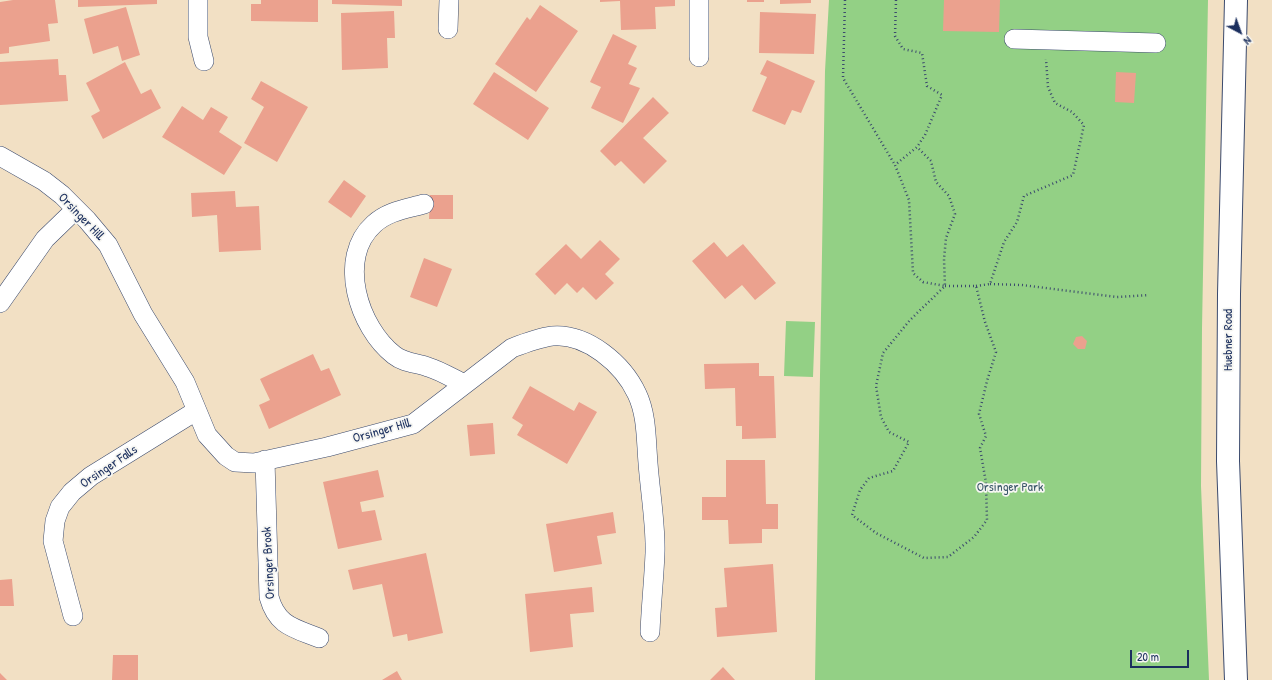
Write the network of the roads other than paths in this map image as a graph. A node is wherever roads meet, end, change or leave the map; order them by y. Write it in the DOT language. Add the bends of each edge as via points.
graph roads {
  1 [pos="198,0"];
  2 [pos="449,0"];
  3 [pos="699,0"];
  4 [pos="1236,0"];
  5 [pos="448,29"];
  6 [pos="1014,39"];
  7 [pos="1156,43"];
  8 [pos="699,56"];
  9 [pos="204,61"];
  10 [pos="0,156"];
  11 [pos="424,204"];
  12 [pos="76,209"];
  13 [pos="0,303"];
  14 [pos="464,384"];
  15 [pos="196,411"];
  16 [pos="264,460"];
  17 [pos="73,616"];
  18 [pos="650,632"];
  19 [pos="319,638"];
  20 [pos="1236,680"];
  1 -- 9 [label="street" via="198,37"];
  2 -- 5 [label="street"];
  3 -- 8 [label="street"];
  4 -- 20 [label="main road, Huebner Road" via="1229,286 1228,461"];
  6 -- 7 [label="street"];
  10 -- 12 [label="street, Orsinger Hill" via="44,181"];
  11 -- 14 [label="street" via="387,214 373,224 363,237 354,264 355,282 366,321 381,343 395,356 429,367"];
  12 -- 13 [label="street" via="45,239"];
  12 -- 15 [label="street, Orsinger Hill" via="108,245 142,314 185,382"];
  14 -- 16 [label="street, Orsinger Hill" via="413,424"];
  14 -- 18 [label="street, Orsinger Hill" via="512,348 531,340 553,336 579,339 614,362 628,377 638,396 645,423 655,553"];
  15 -- 16 [label="street, Orsinger Hill" via="208,435 226,456 235,462 244,463"];
  15 -- 17 [label="street, Orsinger Falls" via="91,476 72,492 60,507 55,521 53,541"];
  16 -- 19 [label="street, Orsinger Brook" via="269,597 273,610 283,623"];
}
